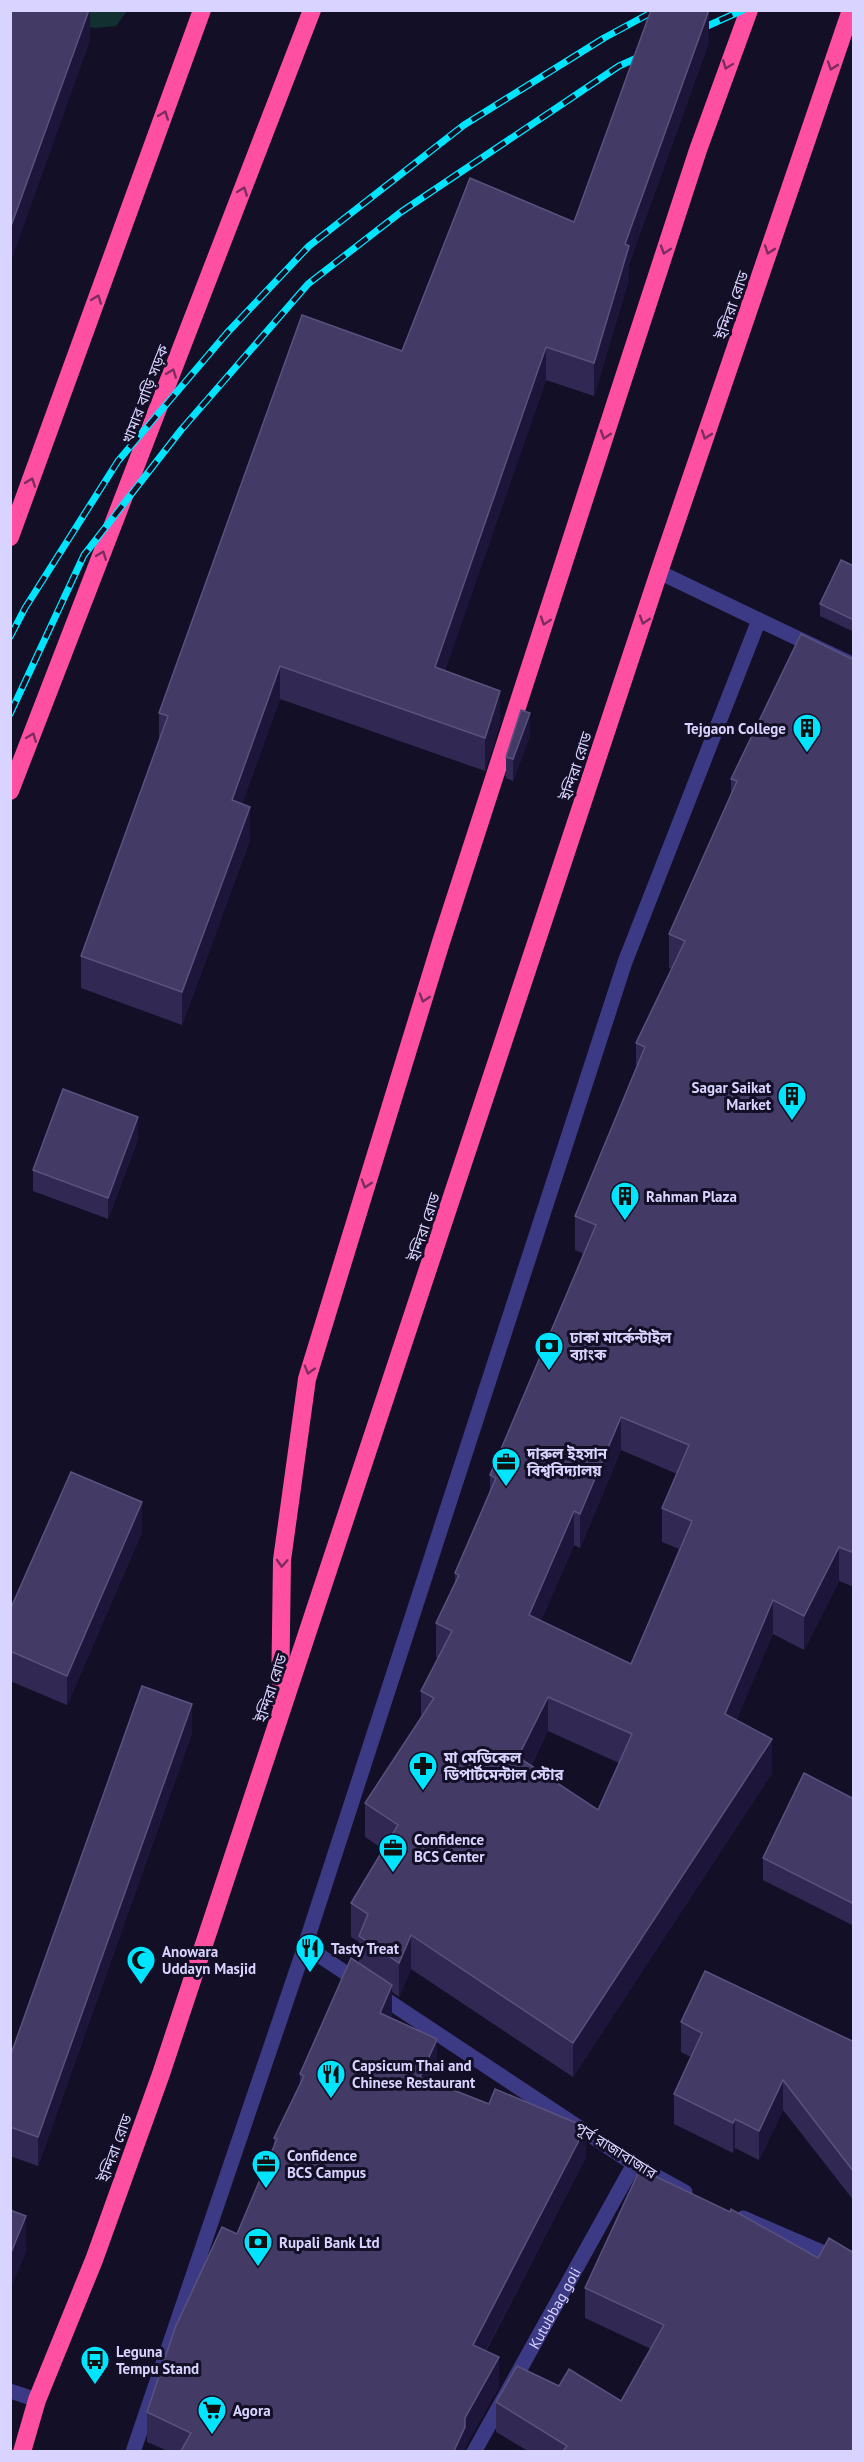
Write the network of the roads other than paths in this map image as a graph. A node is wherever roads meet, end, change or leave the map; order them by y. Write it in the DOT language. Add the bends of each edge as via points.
graph roads {
  1 [pos="202,10"];
  2 [pos="312,10"];
  3 [pos="749,10"];
  4 [pos="851,10"];
  5 [pos="10,537"];
  6 [pos="659,572"];
  7 [pos="759,620"];
  8 [pos="854,665"];
  9 [pos="10,791"];
  10 [pos="280,1719"];
  11 [pos="305,1946"];
  12 [pos="634,2164"];
  13 [pos="696,2198"];
  14 [pos="728,2212"];
  15 [pos="854,2266"];
  16 [pos="10,2391"];
  17 [pos="36,2400"];
  18 [pos="22,2451"];
  19 [pos="133,2451"];
  20 [pos="474,2451"];
  5 -- 1 [label="highway, one-way"];
  9 -- 2 [label="highway, খামার বাড়ি সড়ক, one-way"];
  3 -- 10 [label="highway, one-way" via="690,173 441,942 307,1379 282,1560"];
  4 -- 6 [label="highway, ইন্দিরা রোড, one-way"];
  6 -- 7 [label="street"];
  6 -- 10 [label="highway, ইন্দিরা রোড, one-way"];
  7 -- 8 [label="street"];
  7 -- 11 [label="street" via="625,963"];
  10 -- 17 [label="highway, ইন্দিরা রোড" via="161,2074 94,2260"];
  11 -- 12 [label="street, পূর্ব রাজাবাজার"];
  11 -- 19 [label="street"];
  12 -- 13 [label="street, পূর্ব রাজাবাজার"];
  12 -- 20 [label="street, Kutubbag goli"];
  14 -- 15 [label="street"];
  16 -- 17 [label="street"];
  17 -- 18 [label="highway, ইন্দিরা রোড"];
}
